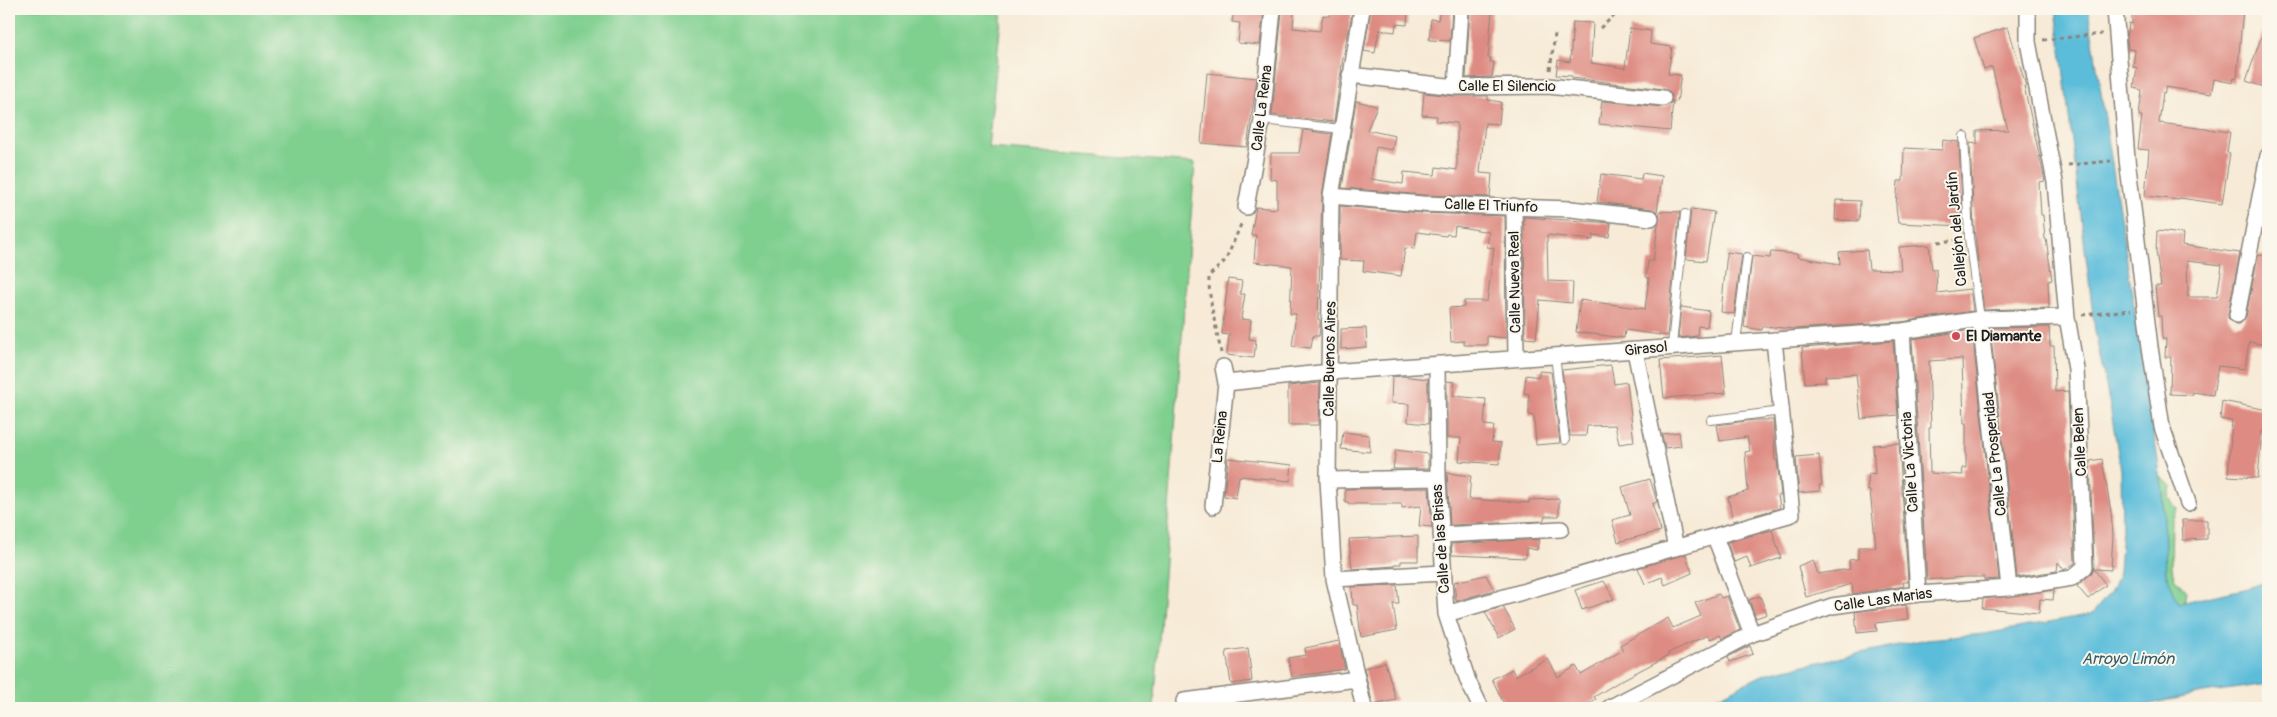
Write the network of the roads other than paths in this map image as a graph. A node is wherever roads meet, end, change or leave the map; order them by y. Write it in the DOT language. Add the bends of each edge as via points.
graph roads {
  1 [pos="1273,9"];
  2 [pos="1362,9"];
  3 [pos="1461,9"];
  4 [pos="2028,9"];
  5 [pos="2115,9"];
  6 [pos="1350,75"];
  7 [pos="1456,86"];
  8 [pos="1663,98"];
  9 [pos="1262,120"];
  10 [pos="1342,128"];
  11 [pos="1964,136"];
  12 [pos="2268,156"];
  13 [pos="1331,196"];
  14 [pos="1514,206"];
  15 [pos="1246,207"];
  16 [pos="1685,214"];
  17 [pos="1651,218"];
  18 [pos="1747,257"];
  19 [pos="2237,315"];
  20 [pos="2071,316"];
  21 [pos="1980,319"];
  22 [pos="1902,331"];
  23 [pos="1774,340"];
  24 [pos="1736,342"];
  25 [pos="1672,346"];
  26 [pos="1635,350"];
  27 [pos="1555,355"];
  28 [pos="1516,358"];
  29 [pos="1437,364"];
  30 [pos="1224,367"];
  31 [pos="1330,372"];
  32 [pos="1226,383"];
  33 [pos="1782,411"];
  34 [pos="1710,420"];
  35 [pos="1565,440"];
  36 [pos="1438,478"];
  37 [pos="1328,480"];
  38 [pos="2188,503"];
  39 [pos="1213,506"];
  40 [pos="1562,529"];
  41 [pos="1441,535"];
  42 [pos="1714,537"];
  43 [pos="1676,548"];
  44 [pos="2086,567"];
  45 [pos="1443,573"];
  46 [pos="1334,579"];
  47 [pos="2009,588"];
  48 [pos="1918,594"];
  49 [pos="1446,614"];
  50 [pos="1752,634"];
  51 [pos="1357,679"];
  52 [pos="1184,701"];
  53 [pos="1364,708"];
  54 [pos="1481,708"];
  55 [pos="1609,708"];
  1 -- 9 [label="street, Calle La Reina"];
  2 -- 6 [label="street, Calle Buenos Aires"];
  3 -- 7 [label="street"];
  4 -- 20 [label="street, Calle Belen" via="2028,42 2055,182"];
  5 -- 38 [label="street" via="2127,159 2150,347 2162,428"];
  6 -- 7 [label="street, Calle El Silencio"];
  6 -- 10 [label="street, Calle Buenos Aires"];
  7 -- 8 [label="street, Calle El Silencio" via="1548,86"];
  9 -- 10 [label="lane"];
  9 -- 15 [label="street, Calle La Reina"];
  10 -- 13 [label="street, Calle Buenos Aires"];
  11 -- 21 [label="lane, Callejón del Jardín" via="1969,238"];
  12 -- 19 [label="street"];
  13 -- 14 [label="street, Calle El Triunfo" via="1422,204"];
  13 -- 31 [label="street, Calle Buenos Aires"];
  14 -- 17 [label="street, Calle El Triunfo"];
  14 -- 28 [label="street, Calle Nueva Real"];
  16 -- 25 [label="lane"];
  18 -- 24 [label="lane"];
  20 -- 21 [label="street, Girasol"];
  20 -- 44 [label="street, Calle Belen"];
  21 -- 22 [label="street, Girasol"];
  21 -- 47 [label="street, Calle La Prosperidad"];
  22 -- 23 [label="street, Girasol"];
  22 -- 48 [label="street, Calle La Victoria"];
  23 -- 24 [label="street, Girasol"];
  23 -- 33 [label="street"];
  24 -- 25 [label="street, Girasol"];
  25 -- 26 [label="street, Girasol"];
  26 -- 27 [label="street, Girasol"];
  26 -- 43 [label="street"];
  27 -- 28 [label="street, Girasol"];
  27 -- 35 [label="lane"];
  28 -- 29 [label="street, Girasol"];
  29 -- 31 [label="street, Girasol"];
  29 -- 36 [label="street, Calle de las Brisas"];
  30 -- 32 [label="street, La Reina"];
  31 -- 32 [label="street, Girasol"];
  31 -- 37 [label="street, Calle Buenos Aires"];
  32 -- 39 [label="street, La Reina"];
  33 -- 34 [label="lane"];
  33 -- 42 [label="street" via="1792,514"];
  36 -- 37 [label="street"];
  36 -- 41 [label="street, Calle de las Brisas"];
  37 -- 46 [label="street, Calle Buenos Aires"];
  40 -- 41 [label="street"];
  41 -- 45 [label="street, Calle de las Brisas"];
  42 -- 43 [label="street"];
  42 -- 50 [label="street"];
  43 -- 49 [label="street"];
  44 -- 47 [label="street, Calle Las Marias" via="2072,578"];
  45 -- 46 [label="street"];
  45 -- 49 [label="street, Calle de las Brisas"];
  46 -- 51 [label="street, Calle Buenos Aires"];
  47 -- 48 [label="street, Calle Las Marias"];
  48 -- 50 [label="street, Calle Las Marias" via="1832,606"];
  49 -- 54 [label="street, Calle de las Brisas" via="1468,681"];
  50 -- 55 [label="street, Calle Las Marias"];
  51 -- 52 [label="street"];
  51 -- 53 [label="street, Calle Buenos Aires"];
}
